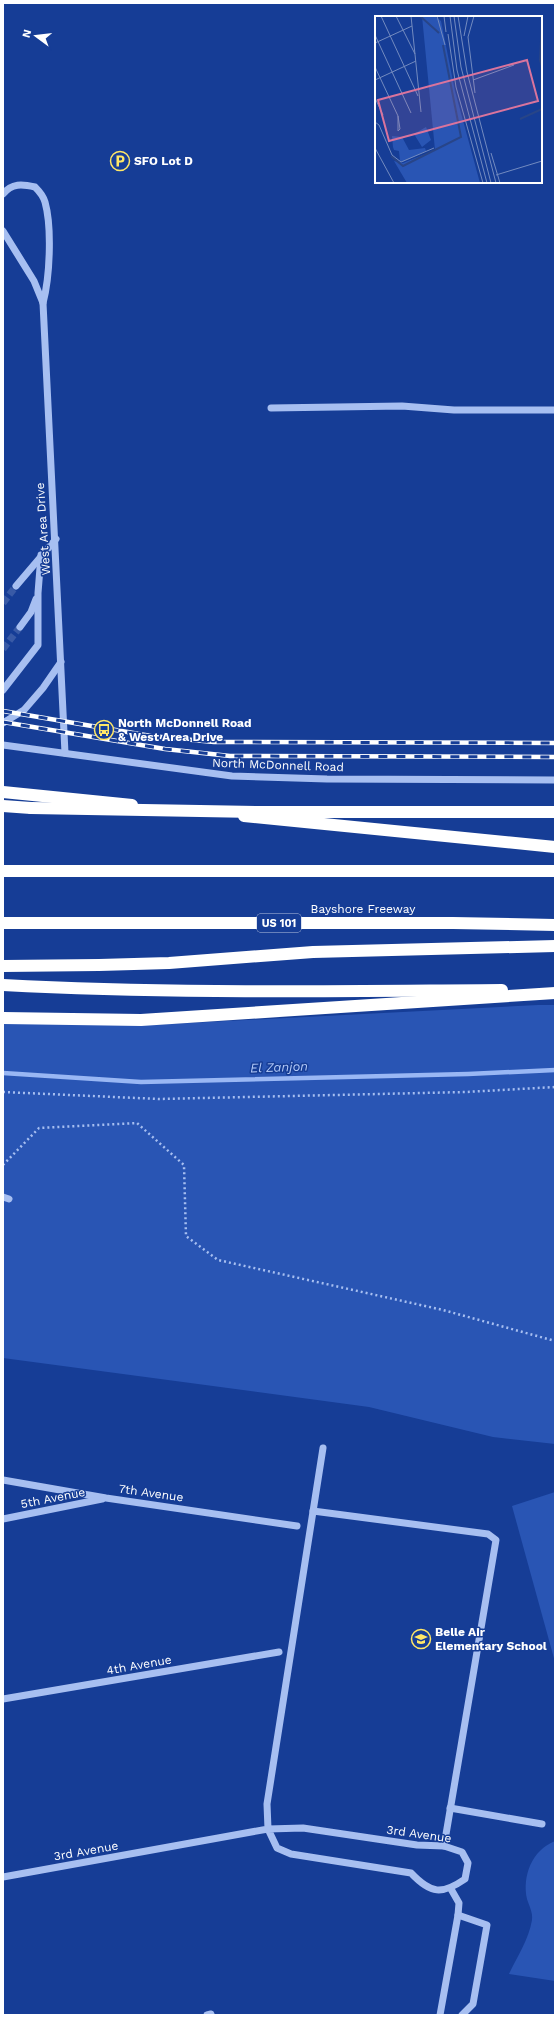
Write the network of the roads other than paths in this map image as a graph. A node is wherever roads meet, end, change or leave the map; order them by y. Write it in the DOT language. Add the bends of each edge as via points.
graph roads {
  1 [pos="3,194"];
  2 [pos="3,231"];
  3 [pos="43,303"];
  4 [pos="271,408"];
  5 [pos="555,410"];
  6 [pos="56,539"];
  7 [pos="41,554"];
  8 [pos="16,586"];
  9 [pos="38,593"];
  10 [pos="20,627"];
  11 [pos="61,662"];
  12 [pos="3,690"];
  13 [pos="3,723"];
  14 [pos="3,745"];
  15 [pos="66,753"];
  16 [pos="555,780"];
  17 [pos="3,792"];
  18 [pos="3,806"];
  19 [pos="32,808"];
  20 [pos="3,809"];
  21 [pos="555,812"];
  22 [pos="555,847"];
  23 [pos="3,866"];
  24 [pos="3,871"];
  25 [pos="39,871"];
  26 [pos="555,871"];
  27 [pos="3,923"];
  28 [pos="555,925"];
  29 [pos="555,946"];
  30 [pos="3,966"];
  31 [pos="3,985"];
  32 [pos="555,989"];
  33 [pos="555,993"];
  34 [pos="3,1016"];
  35 [pos="323,1448"];
  36 [pos="3,1480"];
  37 [pos="106,1498"];
  38 [pos="313,1511"];
  39 [pos="3,1518"];
  40 [pos="297,1526"];
  41 [pos="278,1652"];
  42 [pos="3,1700"];
  43 [pos="450,1808"];
  44 [pos="542,1824"];
  45 [pos="268,1829"];
  46 [pos="444,1846"];
  47 [pos="3,1877"];
  48 [pos="451,1889"];
  49 [pos="458,1915"];
  50 [pos="440,2015"];
  51 [pos="462,2015"];
  1 -- 3 [label="street, West Area Drive" via="13,185 35,186 45,202 48,215 49,265 48,285"];
  2 -- 3 [label="street, West Area Drive" via="34,281"];
  3 -- 6 [label="street, West Area Drive" via="50,477"];
  4 -- 5 [label="street" via="402,406 454,410"];
  6 -- 7 [label="street"];
  6 -- 11 [label="street, West Area Drive"];
  7 -- 8 [label="street"];
  7 -- 9 [label="street"];
  9 -- 10 [label="street" via="31,612"];
  9 -- 12 [label="street" via="38,645"];
  11 -- 13 [label="street" via="24,710"];
  11 -- 15 [label="street, West Area Drive"];
  14 -- 15 [label="street, North McDonnell Road"];
  15 -- 16 [label="street, North McDonnell Road" via="232,776"];
  17 -- 22 [label="highway"];
  18 -- 19 [label="highway"];
  19 -- 20 [label="highway"];
  19 -- 21 [label="highway, bridge" via="257,812"];
  23 -- 25 [label="highway"];
  24 -- 25 [label="highway"];
  25 -- 26 [label="highway"];
  27 -- 28 [label="highway, Bayshore Freeway / US 101"];
  29 -- 30 [label="highway" via="312,952 169,963"];
  31 -- 32 [label="highway" via="99,990 230,992"];
  33 -- 34 [label="highway" via="141,1020 64,1020"];
  35 -- 38 [label="street"];
  36 -- 37 [label="street, 7th Avenue"];
  37 -- 39 [label="street, 5th Avenue"];
  37 -- 40 [label="street, 7th Avenue"];
  38 -- 43 [label="street" via="488,1534 496,1540"];
  38 -- 45 [label="street" via="267,1804"];
  41 -- 42 [label="street, 4th Avenue"];
  43 -- 44 [label="street"];
  43 -- 46 [label="street"];
  45 -- 46 [label="street, 3rd Avenue" via="303,1828 417,1845"];
  45 -- 47 [label="street, 3rd Avenue"];
  45 -- 48 [label="street" via="277,1848 291,1854 411,1873 424,1886 440,1891"];
  46 -- 48 [label="street, 3rd Avenue" via="462,1852 468,1863 465,1878"];
  48 -- 49 [label="street" via="459,1903"];
  49 -- 50 [label="street"];
  49 -- 51 [label="street" via="487,1925 473,2004"];
}
